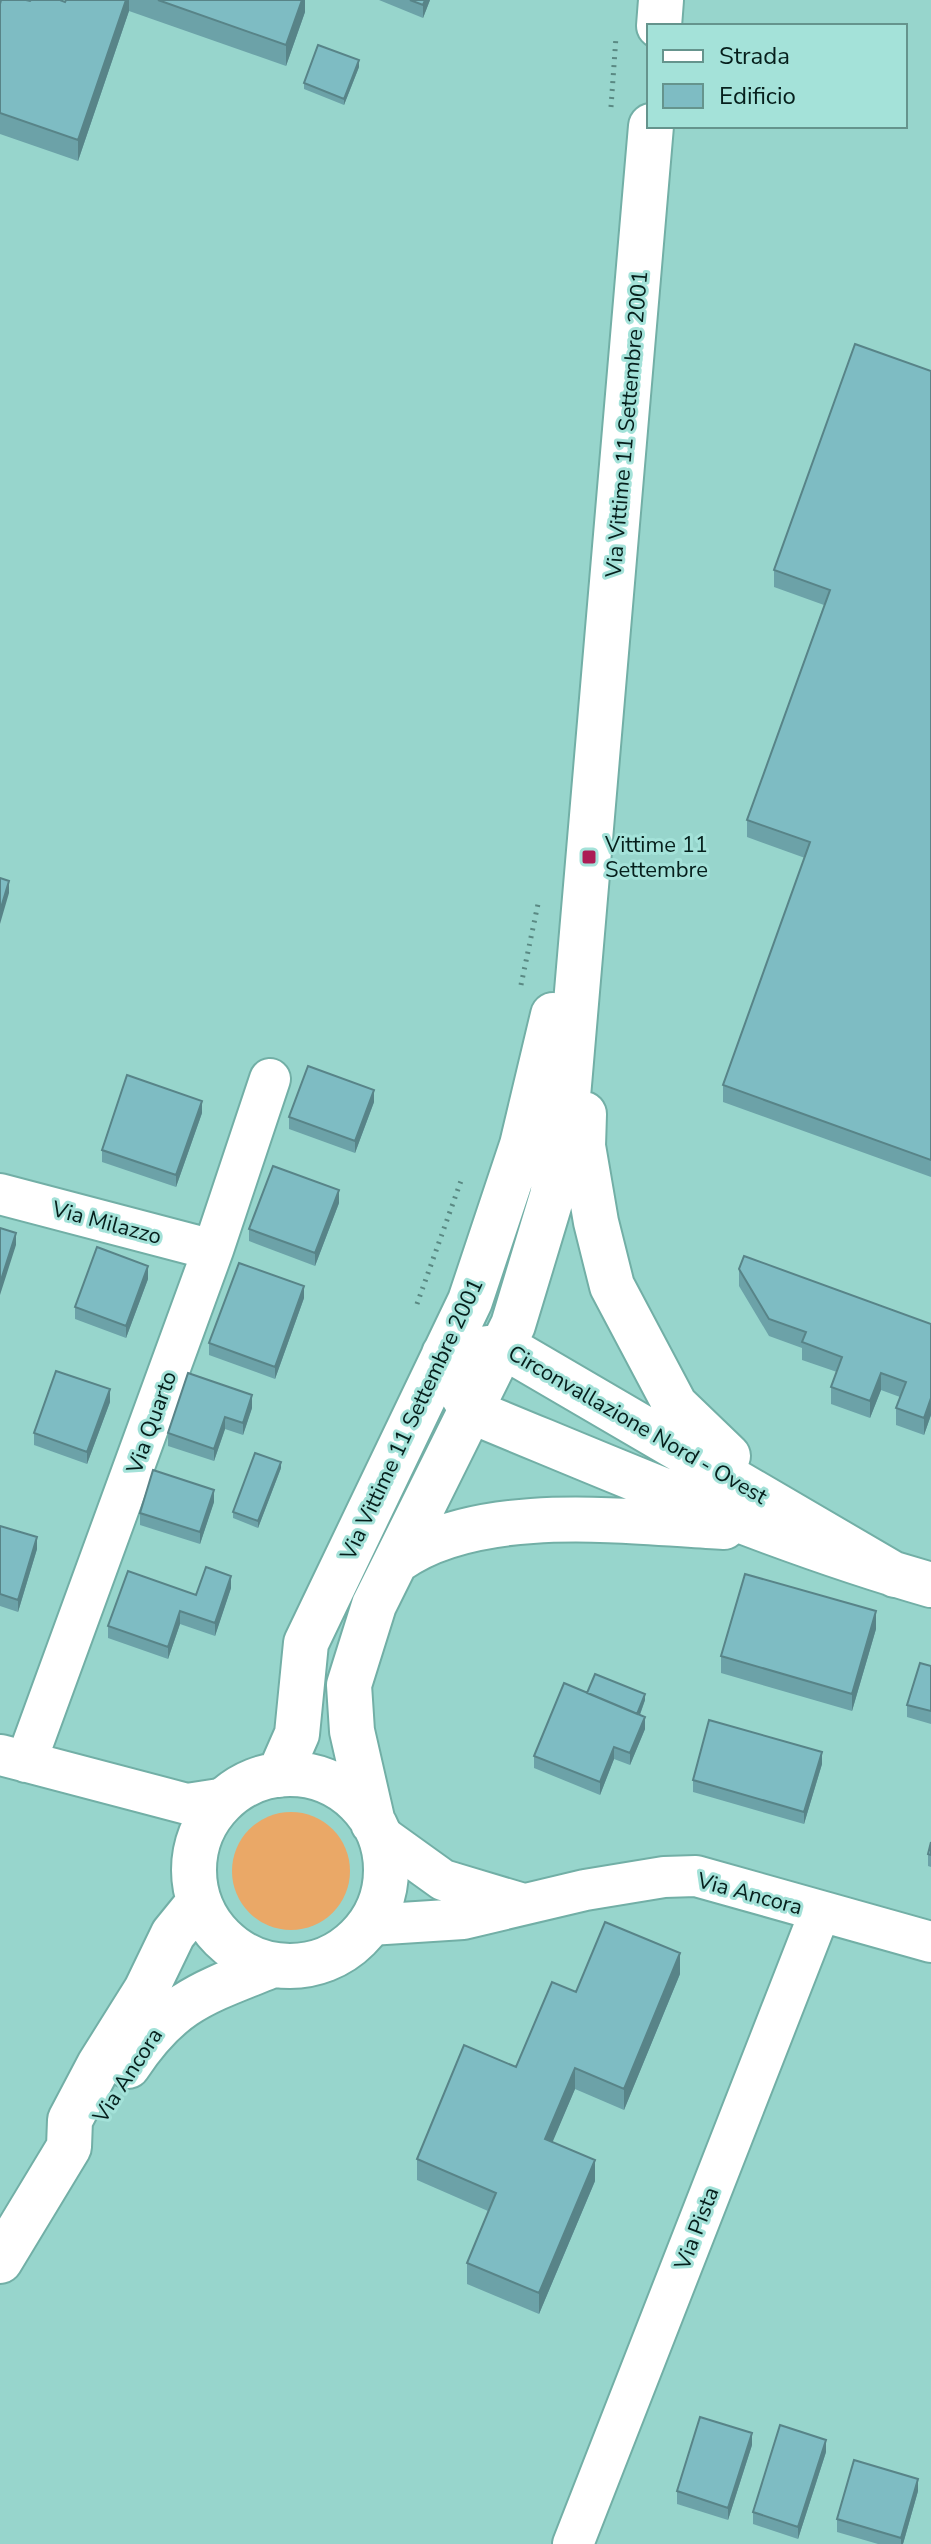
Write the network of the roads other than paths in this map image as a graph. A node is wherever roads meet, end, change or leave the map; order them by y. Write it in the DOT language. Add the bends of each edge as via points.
graph roads {
  1 [pos="661,0"];
  2 [pos="659,24"];
  3 [pos="651,128"];
  4 [pos="588,865"];
  5 [pos="270,1079"];
  6 [pos="0,1194"];
  7 [pos="213,1250"];
  8 [pos="503,1346"];
  9 [pos="444,1354"];
  10 [pos="473,1412"];
  11 [pos="766,1516"];
  12 [pos="398,1560"];
  13 [pos="913,1580"];
  14 [pos="13,1758"];
  15 [pos="279,1775"];
  16 [pos="226,1798"];
  17 [pos="376,1828"];
  18 [pos="199,1902"];
  19 [pos="520,1903"];
  20 [pos="820,1912"];
  21 [pos="370,1925"];
  22 [pos="931,1942"];
  23 [pos="273,1965"];
  24 [pos="69,2147"];
  25 [pos="0,2261"];
  26 [pos="573,2544"];
  1 -- 2 [label="main road"];
  3 -- 4 [label="main road, Via Vittime 11 Settembre 2001"];
  4 -- 8 [label="main road" via="566,1120 552,1196"];
  4 -- 9 [label="main road, Via Vittime 11 Settembre 2001" via="522,1145 470,1301"];
  4 -- 11 [label="main road" via="583,1146 612,1286 675,1405"];
  5 -- 7 [label="street, Via Quarto"];
  6 -- 7 [label="street, Via Milazzo"];
  7 -- 14 [label="street, Via Quarto"];
  8 -- 9 [label="main road, Circonvallazione Nord - Ovest"];
  8 -- 10 [label="main road"];
  8 -- 11 [label="main road, Circonvallazione Nord - Ovest"];
  9 -- 10 [label="main road"];
  9 -- 15 [label="main road, Via Vittime 11 Settembre 2001" via="306,1643 297,1734"];
  10 -- 11 [label="main road, Circonvallazione Nord - Ovest"];
  10 -- 12 [label="main road"];
  11 -- 12 [label="main road, Circonvallazione Nord - Ovest" via="507,1524 432,1540"];
  11 -- 13 [label="main road, Circonvallazione Nord - Ovest"];
  12 -- 17 [label="main road" via="374,1605 349,1685 352,1731"];
  14 -- 16 [label="street, Via Ancora" via="187,1804"];
  15 -- 16 [label="main road, Via Ancora" via="257,1780"];
  15 -- 17 [label="main road, Via Ancora" via="318,1778 345,1791"];
  16 -- 18 [label="main road, Via Ancora" via="202,1831 194,1858"];
  17 -- 19 [label="street, Via Ancora" via="443,1880"];
  17 -- 21 [label="main road, Via Ancora" via="385,1883"];
  18 -- 23 [label="main road, Via Ancora" via="214,1928 236,1949"];
  18 -- 24 [label="main road, Via Ancora" via="173,1934 146,1990 99,2065 70,2120"];
  19 -- 20 [label="street, Via Ancora" via="696,1876"];
  19 -- 21 [label="street, Via Ancora" via="463,1919"];
  20 -- 22 [label="street, Via Ancora"];
  20 -- 26 [label="street, Via Pista"];
  21 -- 23 [label="main road, Via Ancora" via="349,1946 320,1962"];
  23 -- 24 [label="main road, Via Ancora" via="173,2010 149,2034 88,2137"];
  24 -- 25 [label="main road, Via Ancora"];
}
